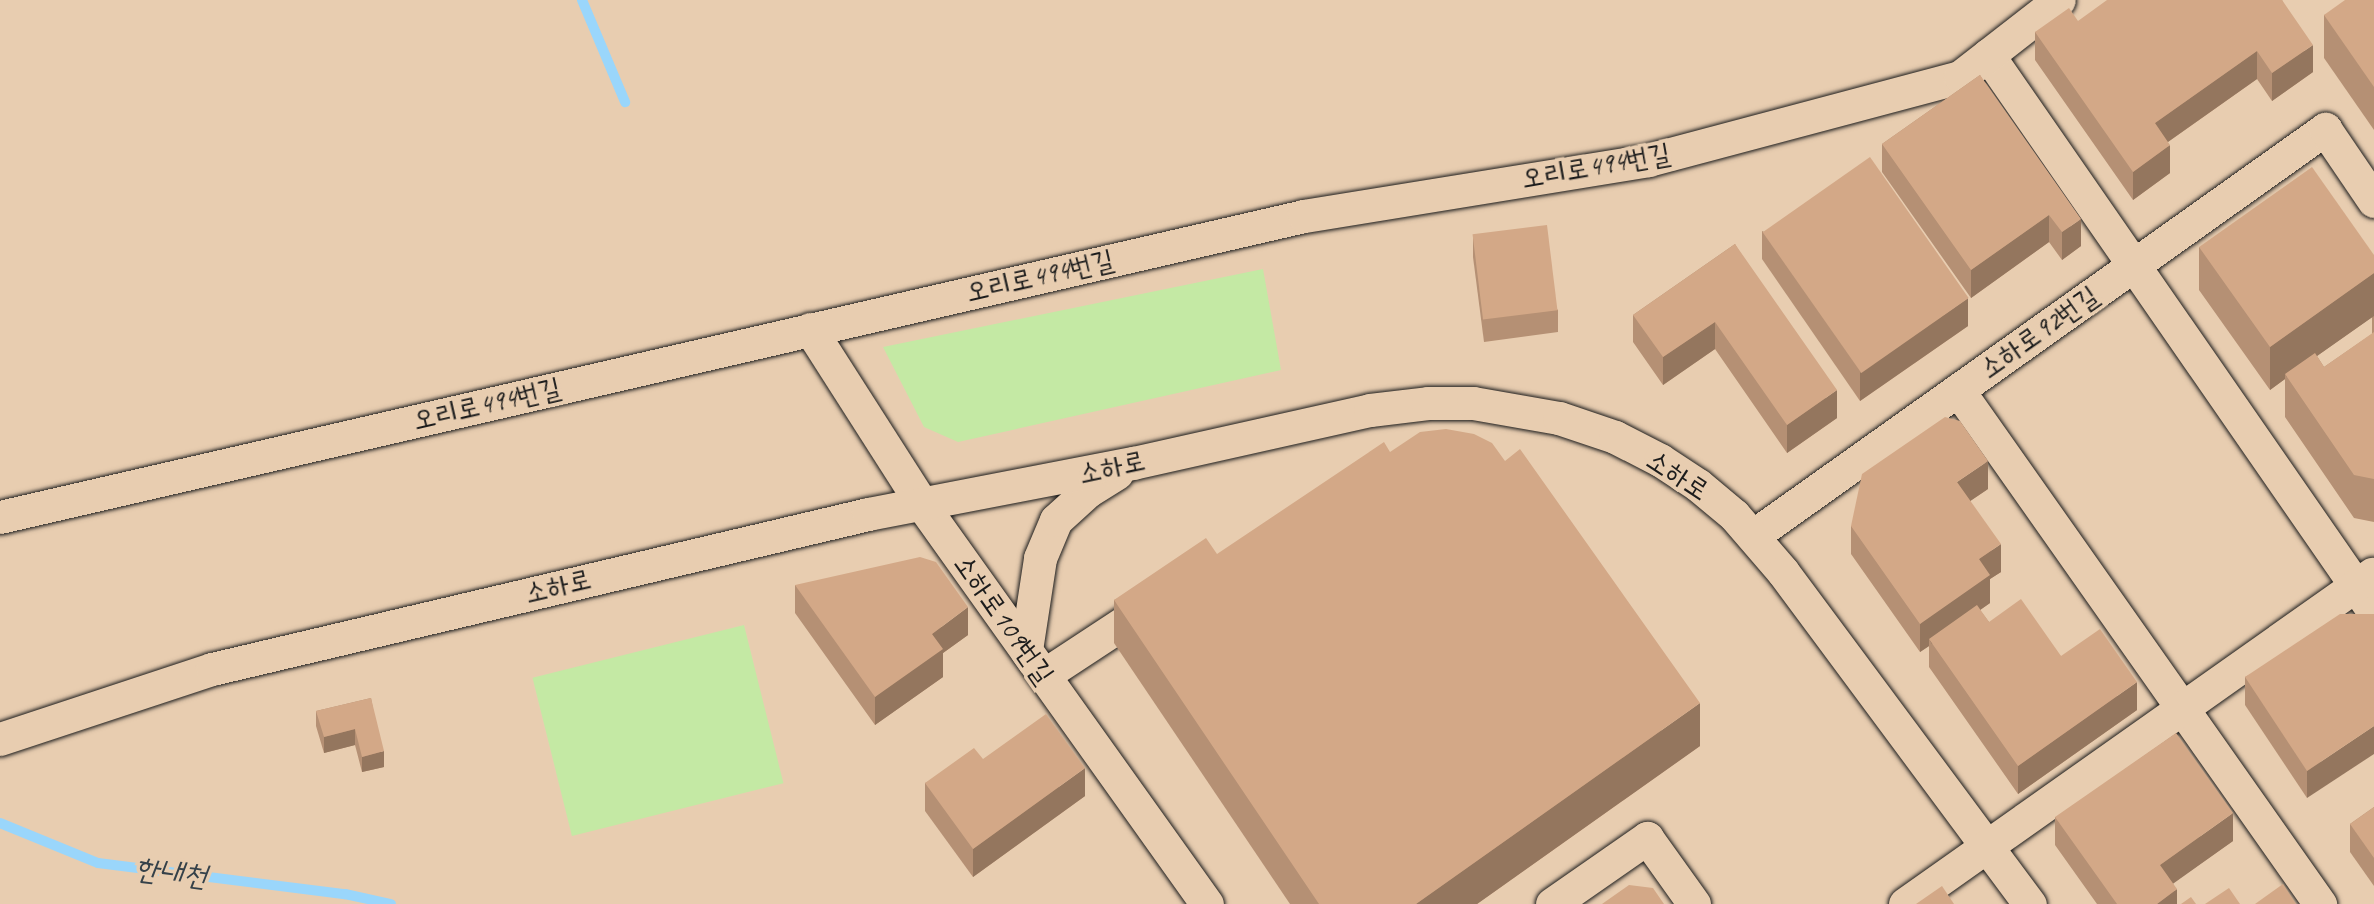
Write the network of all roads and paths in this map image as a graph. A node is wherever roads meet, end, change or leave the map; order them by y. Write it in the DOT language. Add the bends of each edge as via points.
graph roads {
  1 [pos="2059,0"];
  2 [pos="1988,55"];
  3 [pos="2374,201"];
  4 [pos="2134,265"];
  5 [pos="810,329"];
  6 [pos="1958,390"];
  7 [pos="1133,463"];
  8 [pos="923,506"];
  9 [pos="0,517"];
  10 [pos="1754,535"];
  11 [pos="2365,579"];
  12 [pos="1146,608"];
  13 [pos="2374,612"];
  14 [pos="1035,662"];
  15 [pos="2182,708"];
  16 [pos="3,738"];
  17 [pos="1989,845"];
  18 [pos="1207,904"];
  19 [pos="1552,904"];
  20 [pos="1694,904"];
  21 [pos="1905,904"];
  22 [pos="2031,904"];
  23 [pos="2320,904"];
  1 -- 2 [label="street, 오리로494번길"];
  2 -- 4 [label="street"];
  2 -- 5 [label="street, 오리로494번길" via="1960,77 1648,160 1304,216"];
  3 -- 4 [label="street, 소하로92번길" via="2325,129"];
  4 -- 6 [label="street, 소하로92번길"];
  4 -- 11 [label="street"];
  5 -- 8 [label="street, 소하로109번길"];
  5 -- 9 [label="street, 오리로494번길"];
  6 -- 10 [label="street, 소하로92번길"];
  6 -- 15 [label="street"];
  7 -- 8 [label="street, 소하로"];
  7 -- 10 [label="street, 소하로" via="1370,410 1473,403 1559,418 1615,438 1699,485"];
  7 -- 14 [label="street" via="1088,491 1056,520 1040,558"];
  8 -- 14 [label="street, 소하로109번길"];
  8 -- 16 [label="street, 소하로" via="868,514 212,669"];
  10 -- 17 [label="street, 소하로"];
  11 -- 13 [label="street"];
  11 -- 15 [label="street"];
  12 -- 14 [label="street"];
  14 -- 18 [label="street, 소하로109번길"];
  15 -- 17 [label="street"];
  15 -- 23 [label="street"];
  17 -- 21 [label="street"];
  17 -- 22 [label="street, 소하로"];
  19 -- 20 [label="street" via="1647,838"];
}
